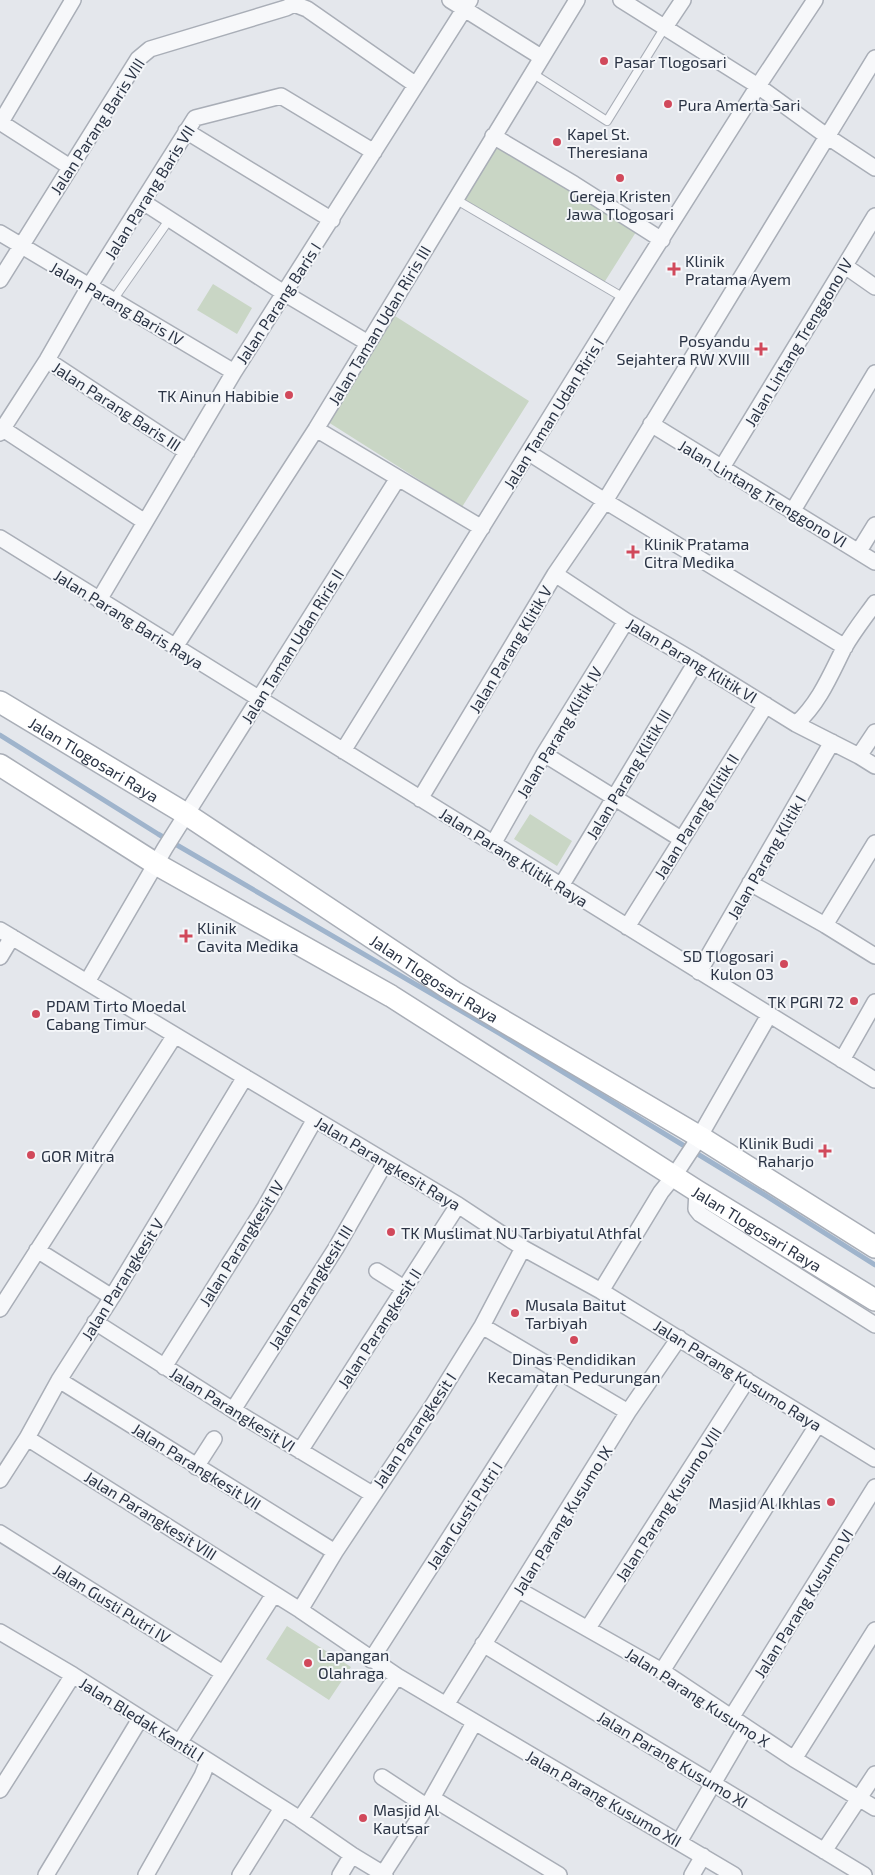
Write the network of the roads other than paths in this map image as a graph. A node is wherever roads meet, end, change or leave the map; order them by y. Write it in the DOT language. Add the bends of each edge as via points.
graph roads {
  1 [pos="72,0"];
  2 [pos="450,0"];
  3 [pos="577,0"];
  4 [pos="622,0"];
  5 [pos="683,0"];
  6 [pos="814,0"];
  7 [pos="467,5"];
  8 [pos="665,27"];
  9 [pos="541,58"];
  10 [pos="875,58"];
  11 [pos="532,73"];
  12 [pos="416,85"];
  13 [pos="758,86"];
  14 [pos="0,122"];
  15 [pos="186,130"];
  16 [pos="493,136"];
  17 [pos="828,137"];
  18 [pos="374,152"];
  19 [pos="70,166"];
  20 [pos="875,168"];
  21 [pos="455,199"];
  22 [pos="143,202"];
  23 [pos="875,216"];
  24 [pos="169,220"];
  25 [pos="332,220"];
  26 [pos="0,234"];
  27 [pos="662,240"];
  28 [pos="21,247"];
  29 [pos="844,266"];
  30 [pos="0,280"];
  31 [pos="90,286"];
  32 [pos="875,287"];
  33 [pos="284,293"];
  34 [pos="624,298"];
  35 [pos="113,300"];
  36 [pos="368,343"];
  37 [pos="47,360"];
  38 [pos="234,372"];
  39 [pos="875,373"];
  40 [pos="651,424"];
  41 [pos="316,429"];
  42 [pos="1,431"];
  43 [pos="187,452"];
  44 [pos="528,453"];
  45 [pos="722,468"];
  46 [pos="398,478"];
  47 [pos="605,502"];
  48 [pos="792,512"];
  49 [pos="146,522"];
  50 [pos="875,525"];
  51 [pos="482,528"];
  52 [pos="0,538"];
  53 [pos="859,551"];
  54 [pos="875,562"];
  55 [pos="554,574"];
  56 [pos="99,600"];
  57 [pos="875,602"];
  58 [pos="626,620"];
  59 [pos="175,647"];
  60 [pos="845,647"];
  61 [pos="696,662"];
  62 [pos="259,699"];
  63 [pos="0,702"];
  64 [pos="766,705"];
  65 [pos="796,724"];
  66 [pos="875,732"];
  67 [pos="832,742"];
  68 [pos="343,751"];
  69 [pos="544,754"];
  70 [pos="859,756"];
  71 [pos="0,766"];
  72 [pos="875,766"];
  73 [pos="614,798"];
  74 [pos="420,799"];
  75 [pos="184,818"];
  76 [pos="681,839"];
  77 [pos="875,843"];
  78 [pos="493,844"];
  79 [pos="161,856"];
  80 [pos="750,882"];
  81 [pos="561,886"];
  82 [pos="825,925"];
  83 [pos="626,927"];
  84 [pos="6,934"];
  85 [pos="875,956"];
  86 [pos="0,957"];
  87 [pos="699,972"];
  88 [pos="87,982"];
  89 [pos="875,1002"];
  90 [pos="769,1015"];
  91 [pos="175,1035"];
  92 [pos="842,1060"];
  93 [pos="245,1077"];
  94 [pos="875,1080"];
  95 [pos="315,1119"];
  96 [pos="698,1139"];
  97 [pos="385,1163"];
  98 [pos="676,1175"];
  99 [pos="697,1191"];
  100 [pos="458,1205"];
  101 [pos="875,1247"];
  102 [pos="523,1248"];
  103 [pos="37,1250"];
  104 [pos="377,1270"];
  105 [pos="404,1288"];
  106 [pos="601,1291"];
  107 [pos="112,1297"];
  108 [pos="875,1300"];
  109 [pos="0,1309"];
  110 [pos="95,1322"];
  111 [pos="875,1325"];
  112 [pos="482,1326"];
  113 [pos="679,1338"];
  114 [pos="164,1366"];
  115 [pos="557,1370"];
  116 [pos="59,1380"];
  117 [pos="747,1380"];
  118 [pos="233,1410"];
  119 [pos="628,1412"];
  120 [pos="818,1424"];
  121 [pos="27,1438"];
  122 [pos="214,1440"];
  123 [pos="300,1451"];
  124 [pos="875,1459"];
  125 [pos="196,1467"];
  126 [pos="0,1480"];
  127 [pos="875,1487"];
  128 [pos="372,1494"];
  129 [pos="0,1534"];
  130 [pos="335,1552"];
  131 [pos="519,1590"];
  132 [pos="274,1594"];
  133 [pos="300,1610"];
  134 [pos="588,1628"];
  135 [pos="875,1630"];
  136 [pos="0,1632"];
  137 [pos="483,1644"];
  138 [pos="371,1660"];
  139 [pos="662,1672"];
  140 [pos="224,1673"];
  141 [pos="73,1676"];
  142 [pos="397,1676"];
  143 [pos="446,1704"];
  144 [pos="730,1718"];
  145 [pos="140,1719"];
  146 [pos="474,1723"];
  147 [pos="746,1728"];
  148 [pos="179,1743"];
  149 [pos="794,1759"];
  150 [pos="208,1761"];
  151 [pos="875,1774"];
  152 [pos="382,1777"];
  153 [pos="714,1783"];
  154 [pos="0,1790"];
  155 [pos="859,1797"];
  156 [pos="429,1802"];
  157 [pos="282,1808"];
  158 [pos="875,1808"];
  159 [pos="300,1819"];
  160 [pos="679,1842"];
  161 [pos="824,1851"];
  162 [pos="352,1855"];
  163 [pos="703,1856"];
  164 [pos="384,1874"];
  165 [pos="46,1875"];
  166 [pos="146,1875"];
  167 [pos="240,1875"];
  168 [pos="340,1875"];
  169 [pos="560,1875"];
  170 [pos="692,1875"];
  171 [pos="734,1875"];
  172 [pos="864,1875"];
  1 -- 14 [label="street"];
  2 -- 7 [label="street"];
  3 -- 9 [label="street, Jalan Taman Udan Riris III"];
  4 -- 8 [label="street"];
  5 -- 8 [label="street"];
  6 -- 13 [label="street, Jalan Taman Udan Riris I"];
  7 -- 9 [label="street"];
  7 -- 12 [label="street, Jalan Parang Baris I"];
  8 -- 11 [label="lane" via="607,121"];
  8 -- 13 [label="street"];
  9 -- 11 [label="street, Jalan Taman Udan Riris III"];
  10 -- 17 [label="street, Jalan Parang Klitik V"];
  11 -- 16 [label="street, Jalan Taman Udan Riris III"];
  12 -- 18 [label="street, Jalan Parang Baris I"];
  12 -- 19 [label="street, Jalan Parang Baris VIII" via="307,9 294,4 150,48 138,59"];
  13 -- 17 [label="street"];
  13 -- 27 [label="street, Jalan Taman Udan Riris I"];
  14 -- 19 [label="street"];
  15 -- 18 [label="street, Jalan Parang Baris VII" via="195,118 281,96"];
  15 -- 22 [label="street, Jalan Parang Baris VII"];
  15 -- 25 [label="street"];
  16 -- 21 [label="street, Jalan Taman Udan Riris III"];
  16 -- 27 [label="street"];
  17 -- 20 [label="street"];
  17 -- 40 [label="street, Jalan Parang Klitik V"];
  18 -- 25 [label="street, Jalan Parang Baris I"];
  19 -- 28 [label="street, Jalan Parang Baris VIII"];
  21 -- 34 [label="lane"];
  21 -- 36 [label="street, Jalan Taman Udan Riris III"];
  22 -- 24 [label="street"];
  22 -- 31 [label="street, Jalan Parang Baris VII"];
  23 -- 29 [label="street, Jalan Lintang Trenggono IV"];
  24 -- 33 [label="street"];
  24 -- 35 [label="lane"];
  25 -- 33 [label="street, Jalan Parang Baris I"];
  26 -- 28 [label="street, Jalan Parang Baris IV"];
  27 -- 34 [label="street, Jalan Taman Udan Riris I"];
  28 -- 30 [label="street, Jalan Parang Baris VIII"];
  28 -- 31 [label="street, Jalan Parang Baris IV"];
  29 -- 32 [label="street"];
  29 -- 45 [label="street, Jalan Lintang Trenggono IV"];
  31 -- 35 [label="street, Jalan Parang Baris IV"];
  31 -- 37 [label="street, Jalan Parang Baris VII"];
  33 -- 36 [label="street"];
  33 -- 38 [label="street, Jalan Parang Baris I"];
  34 -- 44 [label="street, Jalan Taman Udan Riris I"];
  35 -- 38 [label="street, Jalan Parang Baris IV"];
  36 -- 41 [label="street, Jalan Taman Udan Riris III"];
  37 -- 42 [label="street, Jalan Parang Baris VII"];
  37 -- 43 [label="street, Jalan Parang Baris III"];
  38 -- 43 [label="street, Jalan Parang Baris I"];
  39 -- 48 [label="street"];
  40 -- 45 [label="street, Jalan Lintang Trenggono VI"];
  40 -- 47 [label="street, Jalan Parang Klitik V"];
  41 -- 46 [label="street"];
  41 -- 59 [label="street, Jalan Taman Udan Riris III"];
  42 -- 49 [label="street"];
  43 -- 49 [label="street, Jalan Parang Baris I"];
  44 -- 47 [label="street"];
  44 -- 51 [label="street, Jalan Taman Udan Riris I"];
  45 -- 48 [label="street, Jalan Lintang Trenggono VI"];
  46 -- 51 [label="street"];
  46 -- 62 [label="street, Jalan Taman Udan Riris II"];
  47 -- 55 [label="street, Jalan Parang Klitik V"];
  47 -- 60 [label="street"];
  48 -- 53 [label="street, Jalan Lintang Trenggono VI"];
  49 -- 56 [label="street, Jalan Parang Baris I"];
  50 -- 53 [label="street"];
  51 -- 68 [label="street, Jalan Taman Udan Riris I"];
  52 -- 56 [label="street, Jalan Parang Baris Raya"];
  53 -- 54 [label="street, Jalan Lintang Trenggono VI"];
  55 -- 58 [label="street, Jalan Parang Klitik VI"];
  55 -- 74 [label="street, Jalan Parang Klitik V"];
  56 -- 59 [label="street, Jalan Parang Baris Raya"];
  57 -- 60 [label="street"];
  58 -- 61 [label="street, Jalan Parang Klitik VI"];
  58 -- 69 [label="street, Jalan Parang Klitik IV"];
  59 -- 62 [label="street, Jalan Parang Baris Raya"];
  60 -- 65 [label="street" via="826,686 809,712"];
  61 -- 64 [label="street, Jalan Parang Klitik VI"];
  61 -- 73 [label="street, Jalan Parang Klitik III"];
  62 -- 68 [label="street, Jalan Parang Klitik Raya"];
  62 -- 75 [label="street, Jalan Taman Udan Riris II"];
  63 -- 75 [label="street, Jalan Tlogosari Raya"];
  64 -- 65 [label="street, Jalan Parang Klitik VI"];
  64 -- 76 [label="street, Jalan Parang Klitik II"];
  65 -- 67 [label="street, Jalan Parang Klitik VI"];
  66 -- 70 [label="street"];
  67 -- 70 [label="street, Jalan Parang Klitik VI"];
  67 -- 80 [label="street, Jalan Parang Klitik I"];
  68 -- 74 [label="street, Jalan Parang Klitik Raya"];
  69 -- 73 [label="street"];
  69 -- 78 [label="street, Jalan Parang Klitik IV"];
  70 -- 72 [label="street, Jalan Parang Klitik VI"];
  71 -- 79 [label="street, Jalan Tlogosari Raya"];
  73 -- 76 [label="street"];
  73 -- 81 [label="street, Jalan Parang Klitik III"];
  74 -- 78 [label="street, Jalan Parang Klitik Raya"];
  75 -- 79 [label="street, Jalan Taman Udan Riris II"];
  75 -- 96 [label="street, Jalan Tlogosari Raya" via="454,992"];
  76 -- 83 [label="street, Jalan Parang Klitik II"];
  77 -- 82 [label="street"];
  78 -- 81 [label="street, Jalan Parang Klitik Raya"];
  79 -- 88 [label="street, Jalan Taman Udan Riris II"];
  79 -- 98 [label="street, Jalan Tlogosari Raya"];
  80 -- 82 [label="street"];
  80 -- 87 [label="street, Jalan Parang Klitik I"];
  81 -- 83 [label="street, Jalan Parang Klitik Raya"];
  82 -- 85 [label="street"];
  83 -- 87 [label="street, Jalan Parang Klitik Raya"];
  84 -- 86 [label="street"];
  84 -- 88 [label="street, Jalan Parangkesit Raya"];
  87 -- 90 [label="street, Jalan Parang Klitik Raya"];
  88 -- 91 [label="street, Jalan Parangkesit Raya"];
  89 -- 92 [label="street"];
  90 -- 92 [label="street, Jalan Parang Klitik Raya"];
  90 -- 96 [label="street"];
  91 -- 93 [label="street, Jalan Parangkesit Raya"];
  91 -- 103 [label="street"];
  92 -- 94 [label="street, Jalan Parang Klitik Raya"];
  93 -- 95 [label="street, Jalan Parangkesit Raya"];
  93 -- 107 [label="street, Jalan Parangkesit V"];
  95 -- 97 [label="street, Jalan Parangkesit Raya"];
  95 -- 114 [label="street, Jalan Parangkesit IV" via="265,1207"];
  96 -- 98 [label="street"];
  96 -- 101 [label="street, Jalan Tlogosari Raya"];
  97 -- 100 [label="street, Jalan Parangkesit Raya"];
  97 -- 118 [label="street, Jalan Parangkesit III" via="336,1248"];
  98 -- 99 [label="street, Jalan Tlogosari Raya"];
  98 -- 106 [label="street" via="661,1192"];
  99 -- 108 [label="street, Jalan Tlogosari Raya"];
  99 -- 111 [label="street" via="696,1209 700,1214"];
  100 -- 102 [label="street, Jalan Parangkesit Raya"];
  100 -- 105 [label="street, Jalan Parangkesit II"];
  102 -- 106 [label="street, Jalan Parangkesit Raya"];
  102 -- 112 [label="street, Jalan Parangkesit I"];
  103 -- 107 [label="street"];
  103 -- 109 [label="street"];
  104 -- 105 [label="street"];
  105 -- 123 [label="street, Jalan Parangkesit II"];
  106 -- 113 [label="street, Jalan Parang Kusumo Raya"];
  107 -- 110 [label="street, Jalan Parangkesit V"];
  110 -- 114 [label="street, Jalan Parangkesit VI"];
  110 -- 116 [label="street, Jalan Parangkesit V"];
  112 -- 115 [label="street"];
  112 -- 128 [label="street, Jalan Parangkesit I"];
  113 -- 117 [label="street, Jalan Parang Kusumo Raya"];
  113 -- 119 [label="street, Jalan Parang Kusumo IX"];
  114 -- 118 [label="street, Jalan Parangkesit VI"];
  115 -- 119 [label="street"];
  115 -- 138 [label="street, Jalan Gusti Putri I"];
  116 -- 121 [label="street, Jalan Parangkesit V"];
  116 -- 125 [label="street, Jalan Parangkesit VII"];
  117 -- 120 [label="street, Jalan Parang Kusumo Raya"];
  117 -- 134 [label="street, Jalan Parang Kusumo VIII"];
  118 -- 123 [label="street, Jalan Parangkesit VI"];
  119 -- 131 [label="street, Jalan Parang Kusumo IX"];
  120 -- 124 [label="street, Jalan Parang Kusumo Raya"];
  120 -- 139 [label="street"];
  121 -- 126 [label="street, Jalan Parangkesit V"];
  121 -- 132 [label="street, Jalan Parangkesit VIII"];
  122 -- 125 [label="street"];
  123 -- 128 [label="street, Jalan Parangkesit VI"];
  125 -- 130 [label="street, Jalan Parangkesit VII"];
  127 -- 144 [label="street, Jalan Parang Kusumo VI"];
  128 -- 130 [label="street, Jalan Parangkesit I"];
  129 -- 140 [label="street, Jalan Gusti Putri IV"];
  130 -- 133 [label="street, Jalan Parangkesit I"];
  131 -- 134 [label="street, Jalan Parang Kusumo X"];
  131 -- 137 [label="street, Jalan Parang Kusumo IX"];
  132 -- 133 [label="street, Jalan Parangkesit VIII"];
  132 -- 140 [label="street"];
  133 -- 138 [label="street, Jalan Parangkesit VIII"];
  134 -- 139 [label="street, Jalan Parang Kusumo X"];
  135 -- 149 [label="street"];
  136 -- 141 [label="street, Jalan Bledak Kantil I"];
  137 -- 143 [label="street, Jalan Parang Kusumo IX"];
  137 -- 153 [label="street, Jalan Parang Kusumo XI"];
  138 -- 142 [label="street, Jalan Parang Kusumo XII"];
  139 -- 144 [label="street, Jalan Parang Kusumo X"];
  140 -- 148 [label="street"];
  141 -- 145 [label="street, Jalan Bledak Kantil I"];
  141 -- 154 [label="street"];
  142 -- 143 [label="street, Jalan Parang Kusumo XII"];
  142 -- 159 [label="street"];
  143 -- 146 [label="street, Jalan Parang Kusumo XII"];
  144 -- 147 [label="street, Jalan Parang Kusumo X"];
  145 -- 148 [label="street, Jalan Bledak Kantil I"];
  145 -- 165 [label="street"];
  146 -- 156 [label="street"];
  146 -- 160 [label="street, Jalan Parang Kusumo XII"];
  147 -- 149 [label="street, Jalan Parang Kusumo X"];
  147 -- 153 [label="street"];
  148 -- 150 [label="street, Jalan Bledak Kantil I"];
  149 -- 155 [label="street, Jalan Parang Kusumo X"];
  150 -- 157 [label="street, Jalan Bledak Kantil I"];
  150 -- 166 [label="street"];
  151 -- 155 [label="street"];
  152 -- 156 [label="street"];
  153 -- 160 [label="street"];
  153 -- 161 [label="street, Jalan Parang Kusumo XI"];
  155 -- 158 [label="street, Jalan Parang Kusumo X"];
  155 -- 161 [label="street"];
  156 -- 164 [label="street"];
  156 -- 169 [label="street"];
  157 -- 159 [label="street, Jalan Bledak Kantil I"];
  157 -- 167 [label="street"];
  159 -- 162 [label="street, Jalan Bledak Kantil I"];
  160 -- 163 [label="street, Jalan Parang Kusumo XII"];
  161 -- 172 [label="street, Jalan Parang Kusumo XI"];
  162 -- 164 [label="street, Jalan Bledak Kantil I"];
  162 -- 168 [label="street"];
  163 -- 170 [label="street"];
  163 -- 171 [label="street, Jalan Parang Kusumo XII"];
}
